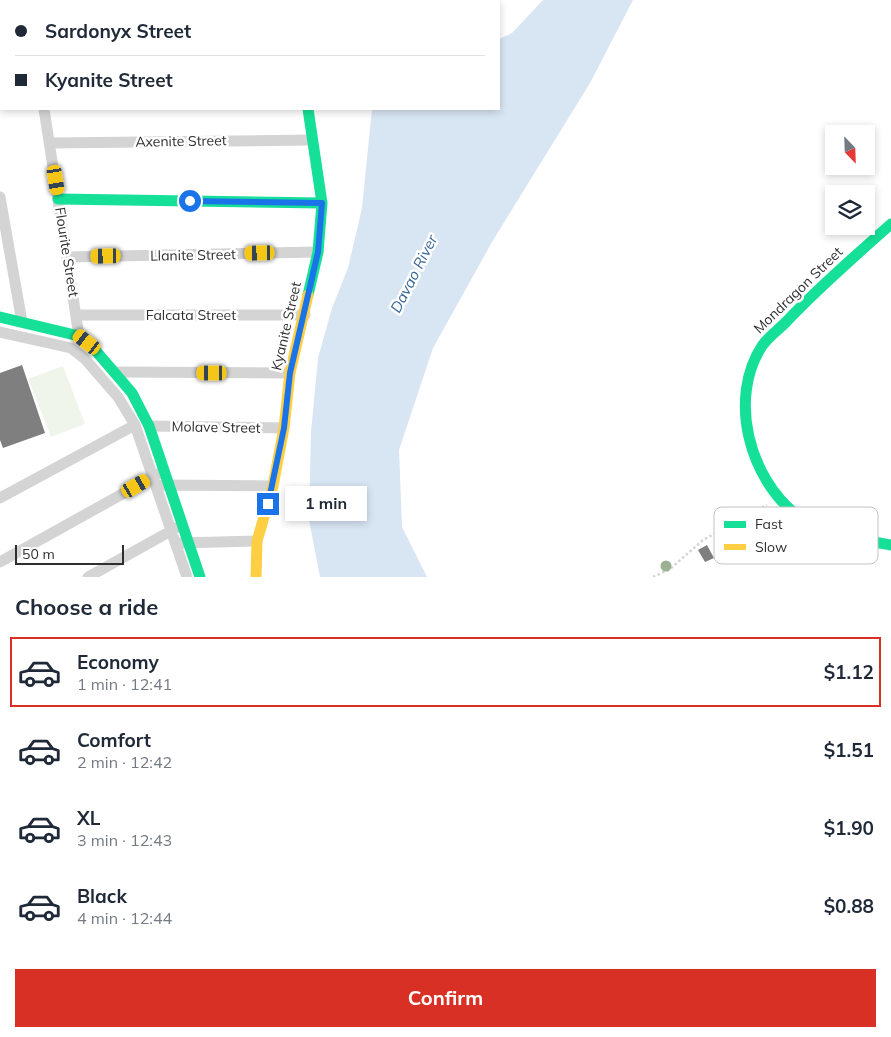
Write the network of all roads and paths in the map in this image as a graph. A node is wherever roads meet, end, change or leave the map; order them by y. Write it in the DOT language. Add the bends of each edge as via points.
graph roads {
  1 [pos="44,110"];
  2 [pos="308,110"];
  3 [pos="312,140"];
  4 [pos="50,143"];
  5 [pos="0,197"];
  6 [pos="58,199"];
  7 [pos="322,203"];
  8 [pos="891,224"];
  9 [pos="318,252"];
  10 [pos="68,257"];
  11 [pos="76,315"];
  12 [pos="305,315"];
  13 [pos="0,317"];
  14 [pos="22,322"];
  15 [pos="0,332"];
  16 [pos="80,336"];
  17 [pos="114,372"];
  18 [pos="290,373"];
  19 [pos="135,425"];
  20 [pos="149,426"];
  21 [pos="284,428"];
  22 [pos="158,477"];
  23 [pos="168,485"];
  24 [pos="273,486"];
  25 [pos="0,498"];
  26 [pos="779,498"];
  27 [pos="762,507"];
  28 [pos="789,507"];
  29 [pos="177,528"];
  30 [pos="714,533"];
  31 [pos="257,541"];
  32 [pos="878,542"];
  33 [pos="182,543"];
  34 [pos="891,545"];
  35 [pos="0,562"];
  36 [pos="88,577"];
  37 [pos="187,577"];
  38 [pos="200,577"];
  39 [pos="256,577"];
  40 [pos="653,577"];
  1 -- 4 [label="street, Flourite Street"];
  2 -- 3 [label="street, Kyanite Street"];
  3 -- 4 [label="street, Axenite Street"];
  3 -- 7 [label="street, Kyanite Street"];
  4 -- 6 [label="street, Flourite Street"];
  5 -- 14 [label="street"];
  6 -- 7 [label="street"];
  6 -- 10 [label="street, Flourite Street"];
  7 -- 9 [label="street, Kyanite Street"];
  8 -- 26 [label="street, Mondragon Street" via="813,293 762,346 751,367 746,392 746,421 753,454"];
  9 -- 10 [label="street, Llanite Street"];
  9 -- 12 [label="street, Kyanite Street"];
  10 -- 11 [label="street, Flourite Street"];
  11 -- 12 [label="street, Falcata Street"];
  11 -- 16 [label="street, Flourite Street"];
  12 -- 18 [label="street, Kyanite Street"];
  13 -- 14 [label="street"];
  14 -- 16 [label="street"];
  15 -- 19 [label="street" via="62,345 78,353 118,397"];
  16 -- 17 [label="street"];
  17 -- 18 [label="street"];
  17 -- 20 [label="street" via="138,403"];
  18 -- 21 [label="street, Kyanite Street"];
  19 -- 22 [label="street"];
  19 -- 25 [label="street"];
  20 -- 21 [label="street, Molave Street"];
  20 -- 22 [label="street"];
  21 -- 24 [label="street, Kyanite Street"];
  22 -- 23 [label="street"];
  22 -- 29 [label="street"];
  22 -- 35 [label="street"];
  23 -- 24 [label="street"];
  23 -- 29 [label="street"];
  24 -- 31 [label="street, Kyanite Street"];
  26 -- 27 [label="path"];
  26 -- 28 [label="street, Mondragon Street"];
  29 -- 33 [label="street"];
  29 -- 36 [label="street"];
  30 -- 40 [label="path" via="670,569"];
  31 -- 33 [label="street"];
  31 -- 39 [label="street, Kyanite Street"];
  32 -- 34 [label="street, Mondragon Street"];
  33 -- 37 [label="street"];
  33 -- 38 [label="street"];
}
